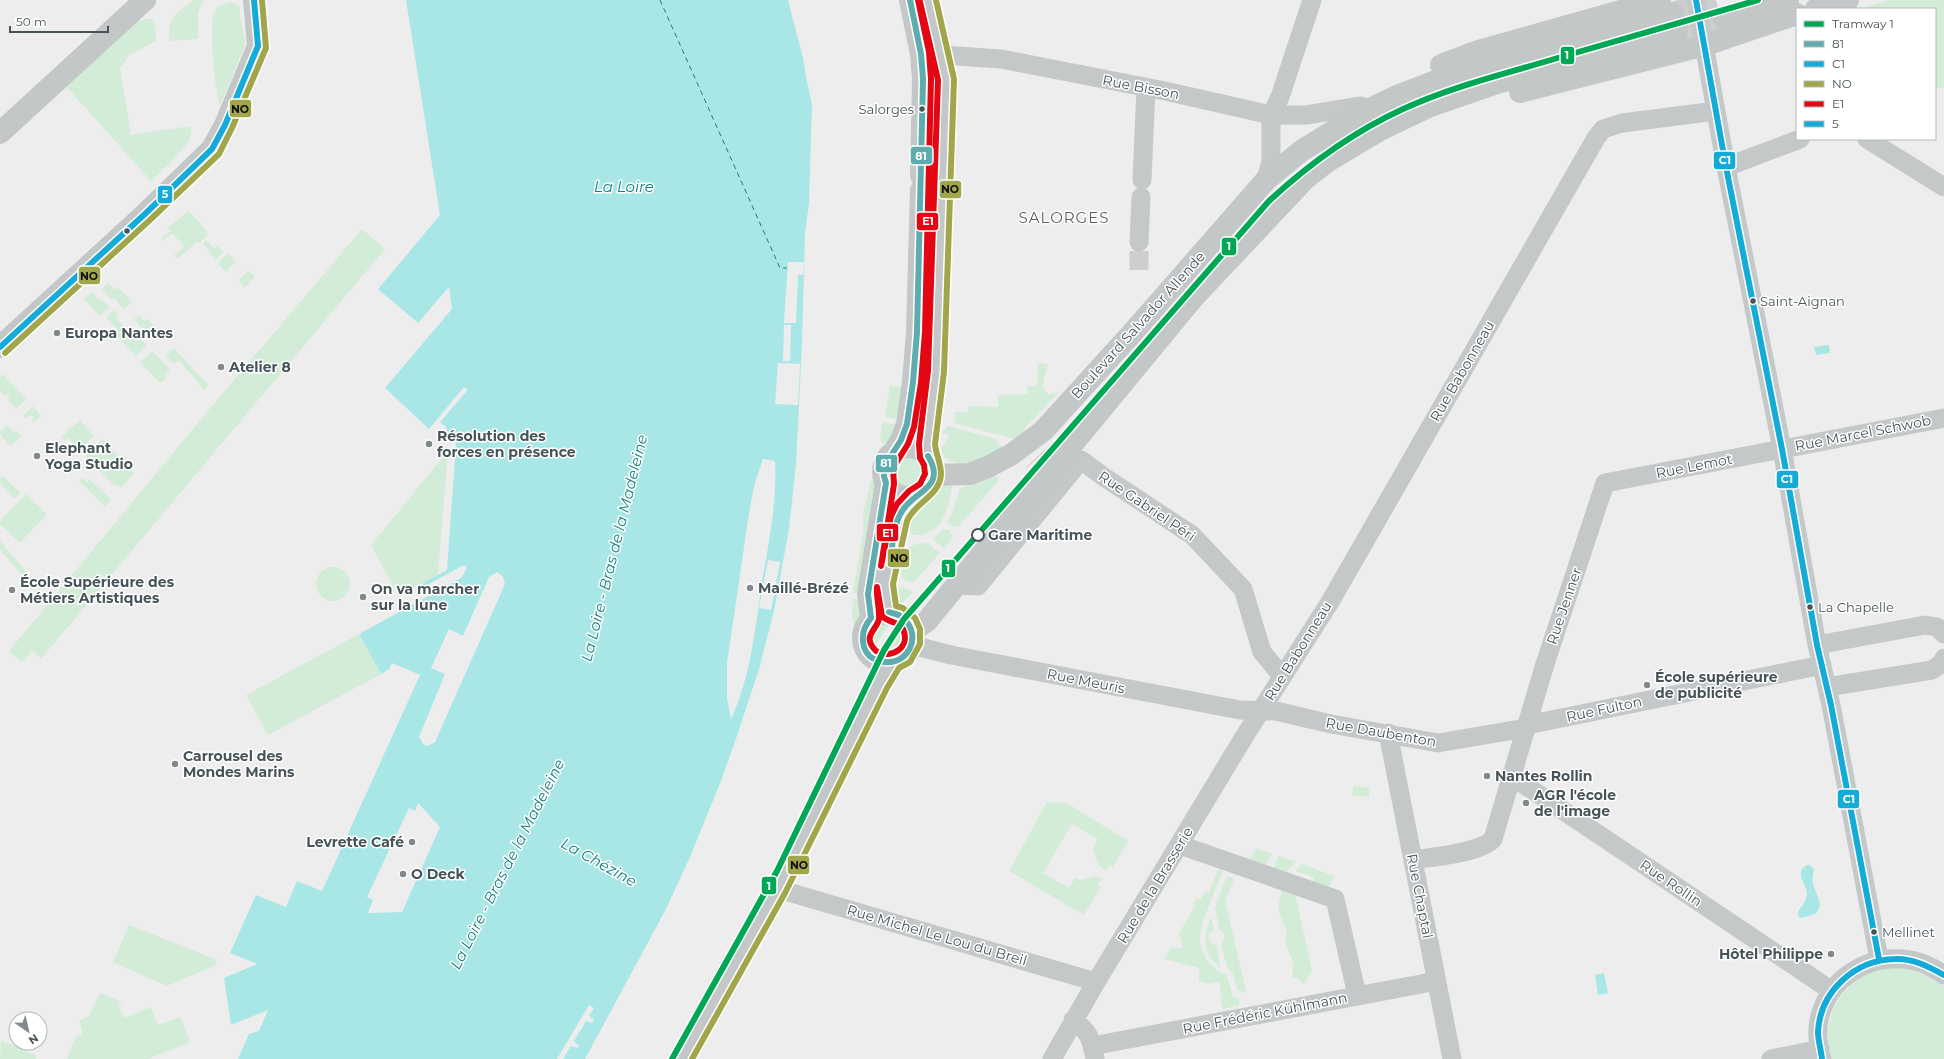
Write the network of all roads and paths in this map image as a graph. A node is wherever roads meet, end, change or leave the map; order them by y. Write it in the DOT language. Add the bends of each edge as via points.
graph roads {
  1 [pos="145,0"];
  2 [pos="254,0"];
  3 [pos="910,0"];
  4 [pos="928,0"];
  5 [pos="1312,0"];
  6 [pos="1696,0"];
  7 [pos="1788,0"];
  8 [pos="1848,0"];
  9 [pos="1820,8"];
  10 [pos="1670,14"];
  11 [pos="1796,14"];
  12 [pos="1724,18"];
  13 [pos="1705,45"];
  14 [pos="931,54"];
  15 [pos="1146,87"];
  16 [pos="1361,106"];
  17 [pos="1716,111"];
  18 [pos="1272,115"];
  19 [pos="0,133"];
  20 [pos="1797,140"];
  21 [pos="1869,140"];
  22 [pos="1301,151"];
  23 [pos="1726,167"];
  24 [pos="1266,180"];
  25 [pos="1944,187"];
  26 [pos="1270,215"];
  27 [pos="1139,242"];
  28 [pos="0,347"];
  29 [pos="1944,418"];
  30 [pos="1782,449"];
  31 [pos="893,453"];
  32 [pos="930,465"];
  33 [pos="886,483"];
  34 [pos="1605,483"];
  35 [pos="914,497"];
  36 [pos="957,585"];
  37 [pos="880,615"];
  38 [pos="1944,634"];
  39 [pos="912,638"];
  40 [pos="1817,645"];
  41 [pos="1944,658"];
  42 [pos="893,662"];
  43 [pos="1822,665"];
  44 [pos="1282,676"];
  45 [pos="1827,687"];
  46 [pos="1260,712"];
  47 [pos="1526,727"];
  48 [pos="1388,733"];
  49 [pos="1510,775"];
  50 [pos="1180,845"];
  51 [pos="1413,860"];
  52 [pos="778,889"];
  53 [pos="1879,959"];
  54 [pos="1942,969"];
  55 [pos="1437,981"];
  56 [pos="1096,982"];
  57 [pos="1832,991"];
  58 [pos="1358,995"];
  59 [pos="1073,1020"];
  60 [pos="1093,1052"];
  61 [pos="1821,1054"];
  62 [pos="683,1059"];
  63 [pos="1052,1059"];
  64 [pos="1452,1059"];
  65 [pos="1770,1059"];
  1 -- 19 [label="main road"];
  2 -- 28 [label="main road" via="258,46 256,55 217,141 204,158"];
  3 -- 14 [label="main road"];
  4 -- 14 [label="main road"];
  5 -- 18 [label="street"];
  6 -- 13 [label="street"];
  7 -- 12 [label="main road"];
  8 -- 9 [label="main road"];
  10 -- 16 [label="main road" via="1478,51 1415,77"];
  10 -- 22 [label="main road, Boulevard Salvador Allende" via="1439,80 1368,110"];
  10 -- 26 [label="main road, Boulevard Salvador Allende" via="1409,115 1328,161 1306,178"];
  11 -- 13 [label="main road"];
  13 -- 17 [label="street"];
  13 -- 26 [label="main road" via="1452,111 1406,131 1324,176"];
  14 -- 15 [label="street, Rue Bisson" via="1001,59"];
  14 -- 31 [label="main road" via="923,80 917,332 913,382 907,424"];
  14 -- 32 [label="main road" via="946,83 936,372 927,444"];
  15 -- 18 [label="street, Rue Bisson"];
  15 -- 27 [label="street"];
  16 -- 18 [label="street, Rue Bisson" via="1306,115"];
  16 -- 22 [label="main road" via="1329,126"];
  17 -- 23 [label="street"];
  17 -- 44 [label="street, Rue Babonneau" via="1622,123 1603,129 1596,138 1330,602"];
  18 -- 24 [label="street" via="1271,161"];
  20 -- 23 [label="street"];
  21 -- 25 [label="street"];
  22 -- 24 [label="main road, Boulevard Salvador Allende"];
  23 -- 30 [label="street"];
  24 -- 32 [label="main road, Boulevard Salvador Allende" via="1048,426 1012,454 970,474"];
  26 -- 36 [label="main road, Boulevard Salvador Allende" via="1188,304"];
  29 -- 30 [label="street, Rue Marcel Schwob"];
  30 -- 34 [label="street, Rue Lemot"];
  30 -- 40 [label="street"];
  31 -- 32 [label="main road" via="911,447 920,450"];
  31 -- 33 [label="main road" via="887,459 884,468"];
  32 -- 35 [label="main road" via="926,490"];
  33 -- 35 [label="main road" via="898,495"];
  33 -- 37 [label="main road" via="868,594"];
  34 -- 47 [label="street, Rue Jenner" via="1544,664"];
  35 -- 37 [label="main road" via="904,507 899,518"];
  36 -- 39 [label="main road, Boulevard Salvador Allende"];
  36 -- 44 [label="street, Rue Gabriel Péri" via="978,586 1081,460 1192,535 1243,589 1262,652"];
  37 -- 39 [label="main road" via="904,618"];
  37 -- 42 [label="main road" via="866,624 862,634 864,648 878,661"];
  38 -- 40 [label="street" via="1936,627 1925,626"];
  39 -- 42 [label="main road" via="904,657"];
  39 -- 46 [label="street, Rue Meuris" via="987,662"];
  40 -- 43 [label="street"];
  41 -- 45 [label="street" via="1942,663 1932,670"];
  42 -- 52 [label="main road"];
  43 -- 45 [label="street"];
  43 -- 47 [label="street, Rue Fulton"];
  44 -- 46 [label="street, Rue Babonneau"];
  45 -- 53 [label="street"];
  46 -- 48 [label="street, Rue Daubenton" via="1276,711 1331,724"];
  46 -- 50 [label="street, Rue de la Brasserie"];
  47 -- 48 [label="street, Rue Daubenton" via="1438,743"];
  47 -- 49 [label="street, Rue Jenner"];
  48 -- 51 [label="street, Rue Chaptal"];
  49 -- 51 [label="street, Rue Jenner" via="1493,838 1489,843 1478,848"];
  49 -- 57 [label="street, Rue Rollin"];
  50 -- 56 [label="street, Rue de la Brasserie"];
  50 -- 58 [label="street" via="1335,899"];
  51 -- 55 [label="street, Rue Chaptal"];
  52 -- 56 [label="street, Rue Michel Le Lou du Breil"];
  52 -- 62 [label="main road"];
  53 -- 54 [label="street" via="1904,958"];
  53 -- 57 [label="street" via="1853,970"];
  55 -- 58 [label="street, Rue Frédéric Kühlmann"];
  55 -- 64 [label="street, Rue Chaptal"];
  56 -- 59 [label="street, Rue de la Brasserie"];
  57 -- 61 [label="street" via="1819,1022"];
  58 -- 60 [label="street, Rue Frédéric Kühlmann"];
  59 -- 60 [label="street" via="1090,1036"];
  59 -- 63 [label="street, Rue de la Brasserie"];
  61 -- 65 [label="street"];
}
